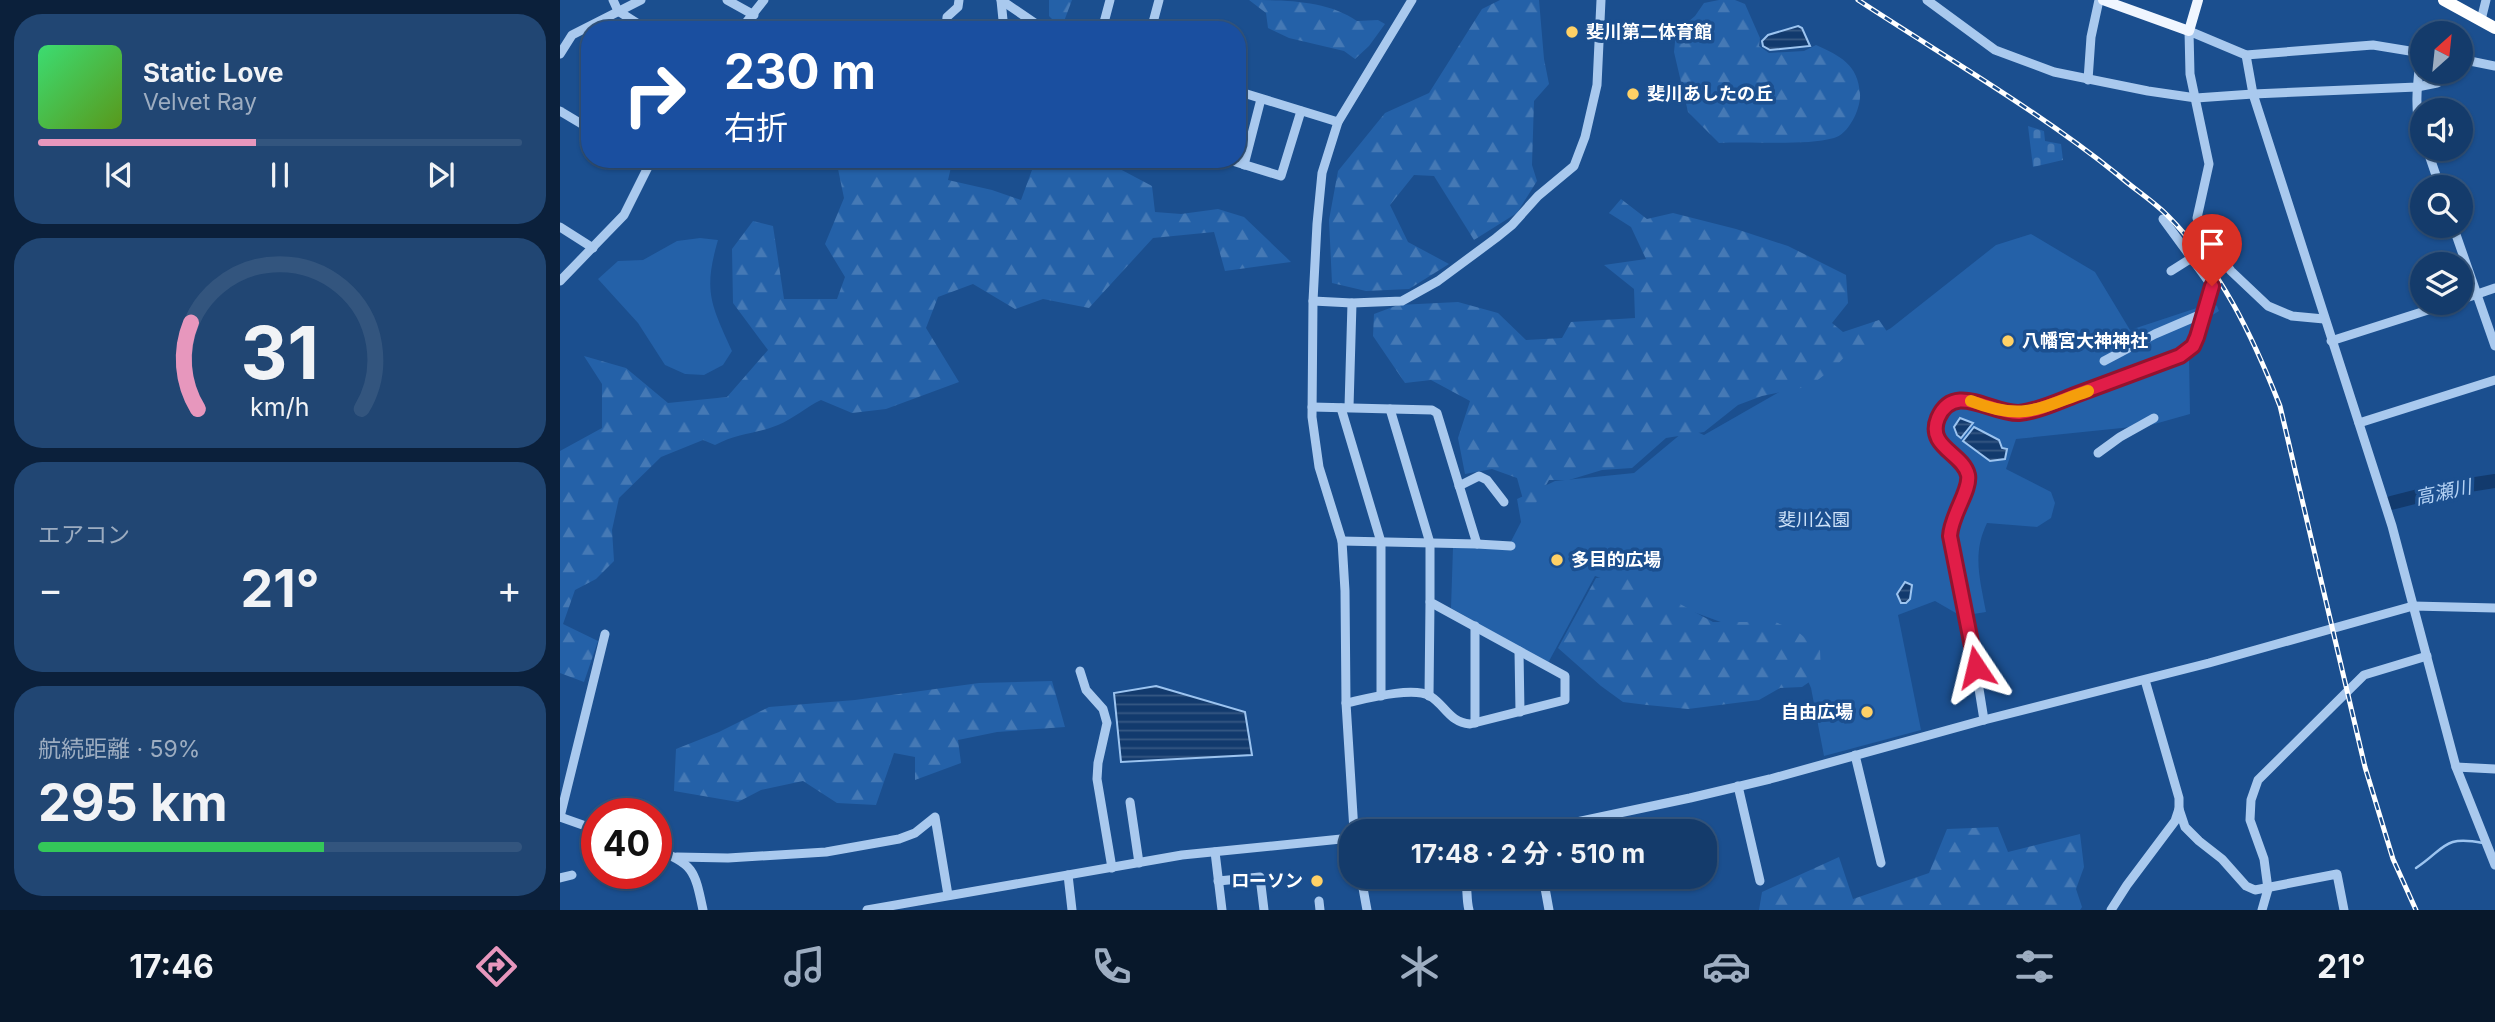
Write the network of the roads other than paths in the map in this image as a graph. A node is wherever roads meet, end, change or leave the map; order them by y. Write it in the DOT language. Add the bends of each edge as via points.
graph roads {
  1 [pos="613,0"];
  2 [pos="640,0"];
  3 [pos="727,0"];
  4 [pos="764,0"];
  5 [pos="959,0"];
  6 [pos="1001,0"];
  7 [pos="1110,0"];
  8 [pos="1159,0"];
  9 [pos="1412,0"];
  10 [pos="1601,0"];
  11 [pos="1927,0"];
  12 [pos="2101,0"];
  13 [pos="2198,0"];
  14 [pos="2444,0"];
  15 [pos="2486,0"];
  16 [pos="618,11"];
  17 [pos="754,15"];
  18 [pos="2481,20"];
  19 [pos="599,21"];
  20 [pos="634,21"];
  21 [pos="748,21"];
  22 [pos="947,21"];
  23 [pos="1003,21"];
  24 [pos="1032,21"];
  25 [pos="1104,21"];
  26 [pos="1153,21"];
  27 [pos="2495,28"];
  28 [pos="581,30"];
  29 [pos="2189,31"];
  30 [pos="2410,50"];
  31 [pos="560,54"];
  32 [pos="2246,55"];
  33 [pos="2473,63"];
  34 [pos="2495,66"];
  35 [pos="2088,80"];
  36 [pos="2417,84"];
  37 [pos="2432,84"];
  38 [pos="2417,87"];
  39 [pos="1246,94"];
  40 [pos="2253,94"];
  41 [pos="2196,98"];
  42 [pos="2417,98"];
  43 [pos="1261,99"];
  44 [pos="1301,111"];
  45 [pos="563,113"];
  46 [pos="1338,122"];
  47 [pos="581,124"];
  48 [pos="560,126"];
  49 [pos="1246,157"];
  50 [pos="1246,166"];
  51 [pos="645,168"];
  52 [pos="2163,219"];
  53 [pos="560,227"];
  54 [pos="2458,238"];
  55 [pos="593,248"];
  56 [pos="2190,259"];
  57 [pos="2171,271"];
  58 [pos="2220,279"];
  59 [pos="560,281"];
  60 [pos="2495,288"];
  61 [pos="2477,294"];
  62 [pos="2473,295"];
  63 [pos="1313,301"];
  64 [pos="1352,303"];
  65 [pos="2204,313"];
  66 [pos="2413,315"];
  67 [pos="2324,319"];
  68 [pos="2331,341"];
  69 [pos="2495,346"];
  70 [pos="2105,361"];
  71 [pos="2495,380"];
  72 [pos="1312,407"];
  73 [pos="1345,408"];
  74 [pos="1390,409"];
  75 [pos="2154,418"];
  76 [pos="2359,423"];
  77 [pos="2098,453"];
  78 [pos="1459,486"];
  79 [pos="1504,502"];
  80 [pos="1342,541"];
  81 [pos="1381,542"];
  82 [pos="1430,543"];
  83 [pos="1477,544"];
  84 [pos="1511,545"];
  85 [pos="1430,602"];
  86 [pos="2413,606"];
  87 [pos="2495,608"];
  88 [pos="1475,626"];
  89 [pos="605,634"];
  90 [pos="1519,651"];
  91 [pos="2427,656"];
  92 [pos="1080,671"];
  93 [pos="2146,680"];
  94 [pos="1381,696"];
  95 [pos="1429,696"];
  96 [pos="1346,703"];
  97 [pos="1520,712"];
  98 [pos="1984,720"];
  99 [pos="1475,723"];
  100 [pos="1855,755"];
  101 [pos="2456,767"];
  102 [pos="2495,769"];
  103 [pos="1738,786"];
  104 [pos="1130,802"];
  105 [pos="2179,809"];
  106 [pos="560,817"];
  107 [pos="1353,819"];
  108 [pos="1586,819"];
  109 [pos="581,824"];
  110 [pos="1339,839"];
  111 [pos="1215,852"];
  112 [pos="672,856"];
  113 [pos="677,858"];
  114 [pos="1139,863"];
  115 [pos="1881,863"];
  116 [pos="2495,865"];
  117 [pos="1112,868"];
  118 [pos="1068,875"];
  119 [pos="572,876"];
  120 [pos="560,878"];
  121 [pos="1218,881"];
  122 [pos="1760,881"];
  123 [pos="1363,889"];
  124 [pos="1469,889"];
  125 [pos="1545,889"];
  126 [pos="2268,889"];
  127 [pos="948,895"];
  128 [pos="703,910"];
  129 [pos="867,910"];
  130 [pos="1072,910"];
  131 [pos="1222,910"];
  132 [pos="1264,910"];
  133 [pos="1367,910"];
  134 [pos="1469,910"];
  135 [pos="1549,910"];
  136 [pos="2111,910"];
  137 [pos="2262,910"];
  138 [pos="2344,910"];
  1 -- 16 [label="street"];
  2 -- 16 [label="street"];
  3 -- 17 [label="street"];
  4 -- 17 [label="street"];
  5 -- 22 [label="street"];
  6 -- 23 [label="street"];
  6 -- 24 [label="street"];
  7 -- 25 [label="street"];
  8 -- 26 [label="street"];
  9 -- 46 [label="street"];
  10 -- 64 [label="street" via="1597,85 1574,166 1512,225 1438,281 1402,301"];
  11 -- 35 [label="street" via="1995,50"];
  12 -- 29 [label="main road"];
  12 -- 35 [label="street" via="2091,37"];
  13 -- 29 [label="main road"];
  14 -- 18 [label="highway"];
  15 -- 18 [label="street"];
  16 -- 19 [label="street"];
  16 -- 20 [label="street"];
  17 -- 21 [label="street"];
  18 -- 27 [label="highway"];
  28 -- 31 [label="street" via="572,35"];
  29 -- 32 [label="street"];
  29 -- 41 [label="street"];
  30 -- 32 [label="street" via="2373,44"];
  32 -- 40 [label="street"];
  33 -- 34 [label="street"];
  35 -- 41 [label="street"];
  36 -- 38 [label="street"];
  37 -- 38 [label="street"];
  38 -- 40 [label="street"];
  38 -- 42 [label="street"];
  39 -- 43 [label="street"];
  40 -- 41 [label="street"];
  40 -- 67 [label="street"];
  41 -- 58 [label="street" via="2209,164 2197,218"];
  43 -- 44 [label="street"];
  43 -- 49 [label="street"];
  44 -- 46 [label="street"];
  44 -- 50 [label="street" via="1281,177"];
  45 -- 47 [label="street"];
  45 -- 48 [label="street"];
  46 -- 63 [label="street" via="1322,173"];
  51 -- 55 [label="street" via="624,215"];
  52 -- 56 [label="street"];
  53 -- 55 [label="street"];
  54 -- 61 [label="street"];
  55 -- 59 [label="street"];
  56 -- 57 [label="street"];
  56 -- 58 [label="street"];
  58 -- 65 [label="street"];
  58 -- 67 [label="street" via="2292,316"];
  60 -- 61 [label="street"];
  61 -- 62 [label="street"];
  61 -- 69 [label="street"];
  63 -- 64 [label="street"];
  63 -- 72 [label="street"];
  64 -- 73 [label="street"];
  65 -- 70 [label="street"];
  65 -- 98 [label="street" via="2193,346 2180,356 2037,409 2008,413 1961,399 1941,413 1936,436 1965,467 1968,477 1950,539"];
  66 -- 68 [label="street"];
  67 -- 68 [label="street"];
  68 -- 76 [label="street"];
  71 -- 76 [label="street"];
  72 -- 73 [label="street"];
  72 -- 80 [label="street" via="1319,467"];
  73 -- 74 [label="street"];
  73 -- 81 [label="street"];
  74 -- 78 [label="street" via="1437,413"];
  74 -- 82 [label="street"];
  75 -- 77 [label="street"];
  76 -- 86 [label="street"];
  78 -- 79 [label="street" via="1479,476"];
  78 -- 83 [label="street"];
  80 -- 81 [label="street"];
  80 -- 96 [label="street"];
  81 -- 82 [label="street"];
  81 -- 94 [label="street"];
  82 -- 83 [label="street"];
  82 -- 85 [label="street"];
  83 -- 84 [label="street"];
  85 -- 88 [label="street"];
  85 -- 95 [label="street"];
  86 -- 87 [label="street"];
  86 -- 91 [label="street"];
  86 -- 93 [label="street"];
  88 -- 90 [label="street"];
  88 -- 99 [label="street"];
  89 -- 106 [label="street"];
  90 -- 97 [label="street"];
  90 -- 97 [label="street" via="1565,676 1565,700"];
  91 -- 101 [label="street"];
  91 -- 126 [label="street" via="2364,675 2258,780 2250,820 2264,859"];
  92 -- 117 [label="street" via="1107,723 1097,779"];
  93 -- 98 [label="street"];
  93 -- 105 [label="street"];
  94 -- 95 [label="street"];
  94 -- 96 [label="street"];
  95 -- 99 [label="street" via="1451,718"];
  96 -- 107 [label="street"];
  97 -- 99 [label="street"];
  98 -- 100 [label="street"];
  100 -- 103 [label="street"];
  100 -- 115 [label="street"];
  101 -- 102 [label="street"];
  101 -- 116 [label="street"];
  103 -- 108 [label="street"];
  103 -- 122 [label="street"];
  104 -- 114 [label="street"];
  105 -- 126 [label="street" via="2185,827 2246,886"];
  105 -- 136 [label="street"];
  106 -- 109 [label="street"];
  110 -- 111 [label="street"];
  111 -- 114 [label="street"];
  111 -- 121 [label="street"];
  112 -- 113 [label="street"];
  113 -- 127 [label="street" via="826,852 899,839 934,817"];
  113 -- 128 [label="street" via="688,865 697,882"];
  114 -- 117 [label="street"];
  117 -- 118 [label="street"];
  118 -- 127 [label="street"];
  118 -- 130 [label="street"];
  119 -- 120 [label="street"];
  121 -- 131 [label="street"];
  121 -- 132 [label="street" via="1260,877"];
  123 -- 133 [label="street"];
  124 -- 134 [label="street"];
  125 -- 135 [label="street"];
  126 -- 137 [label="street"];
  126 -- 138 [label="street" via="2337,873"];
  127 -- 129 [label="street"];
}
